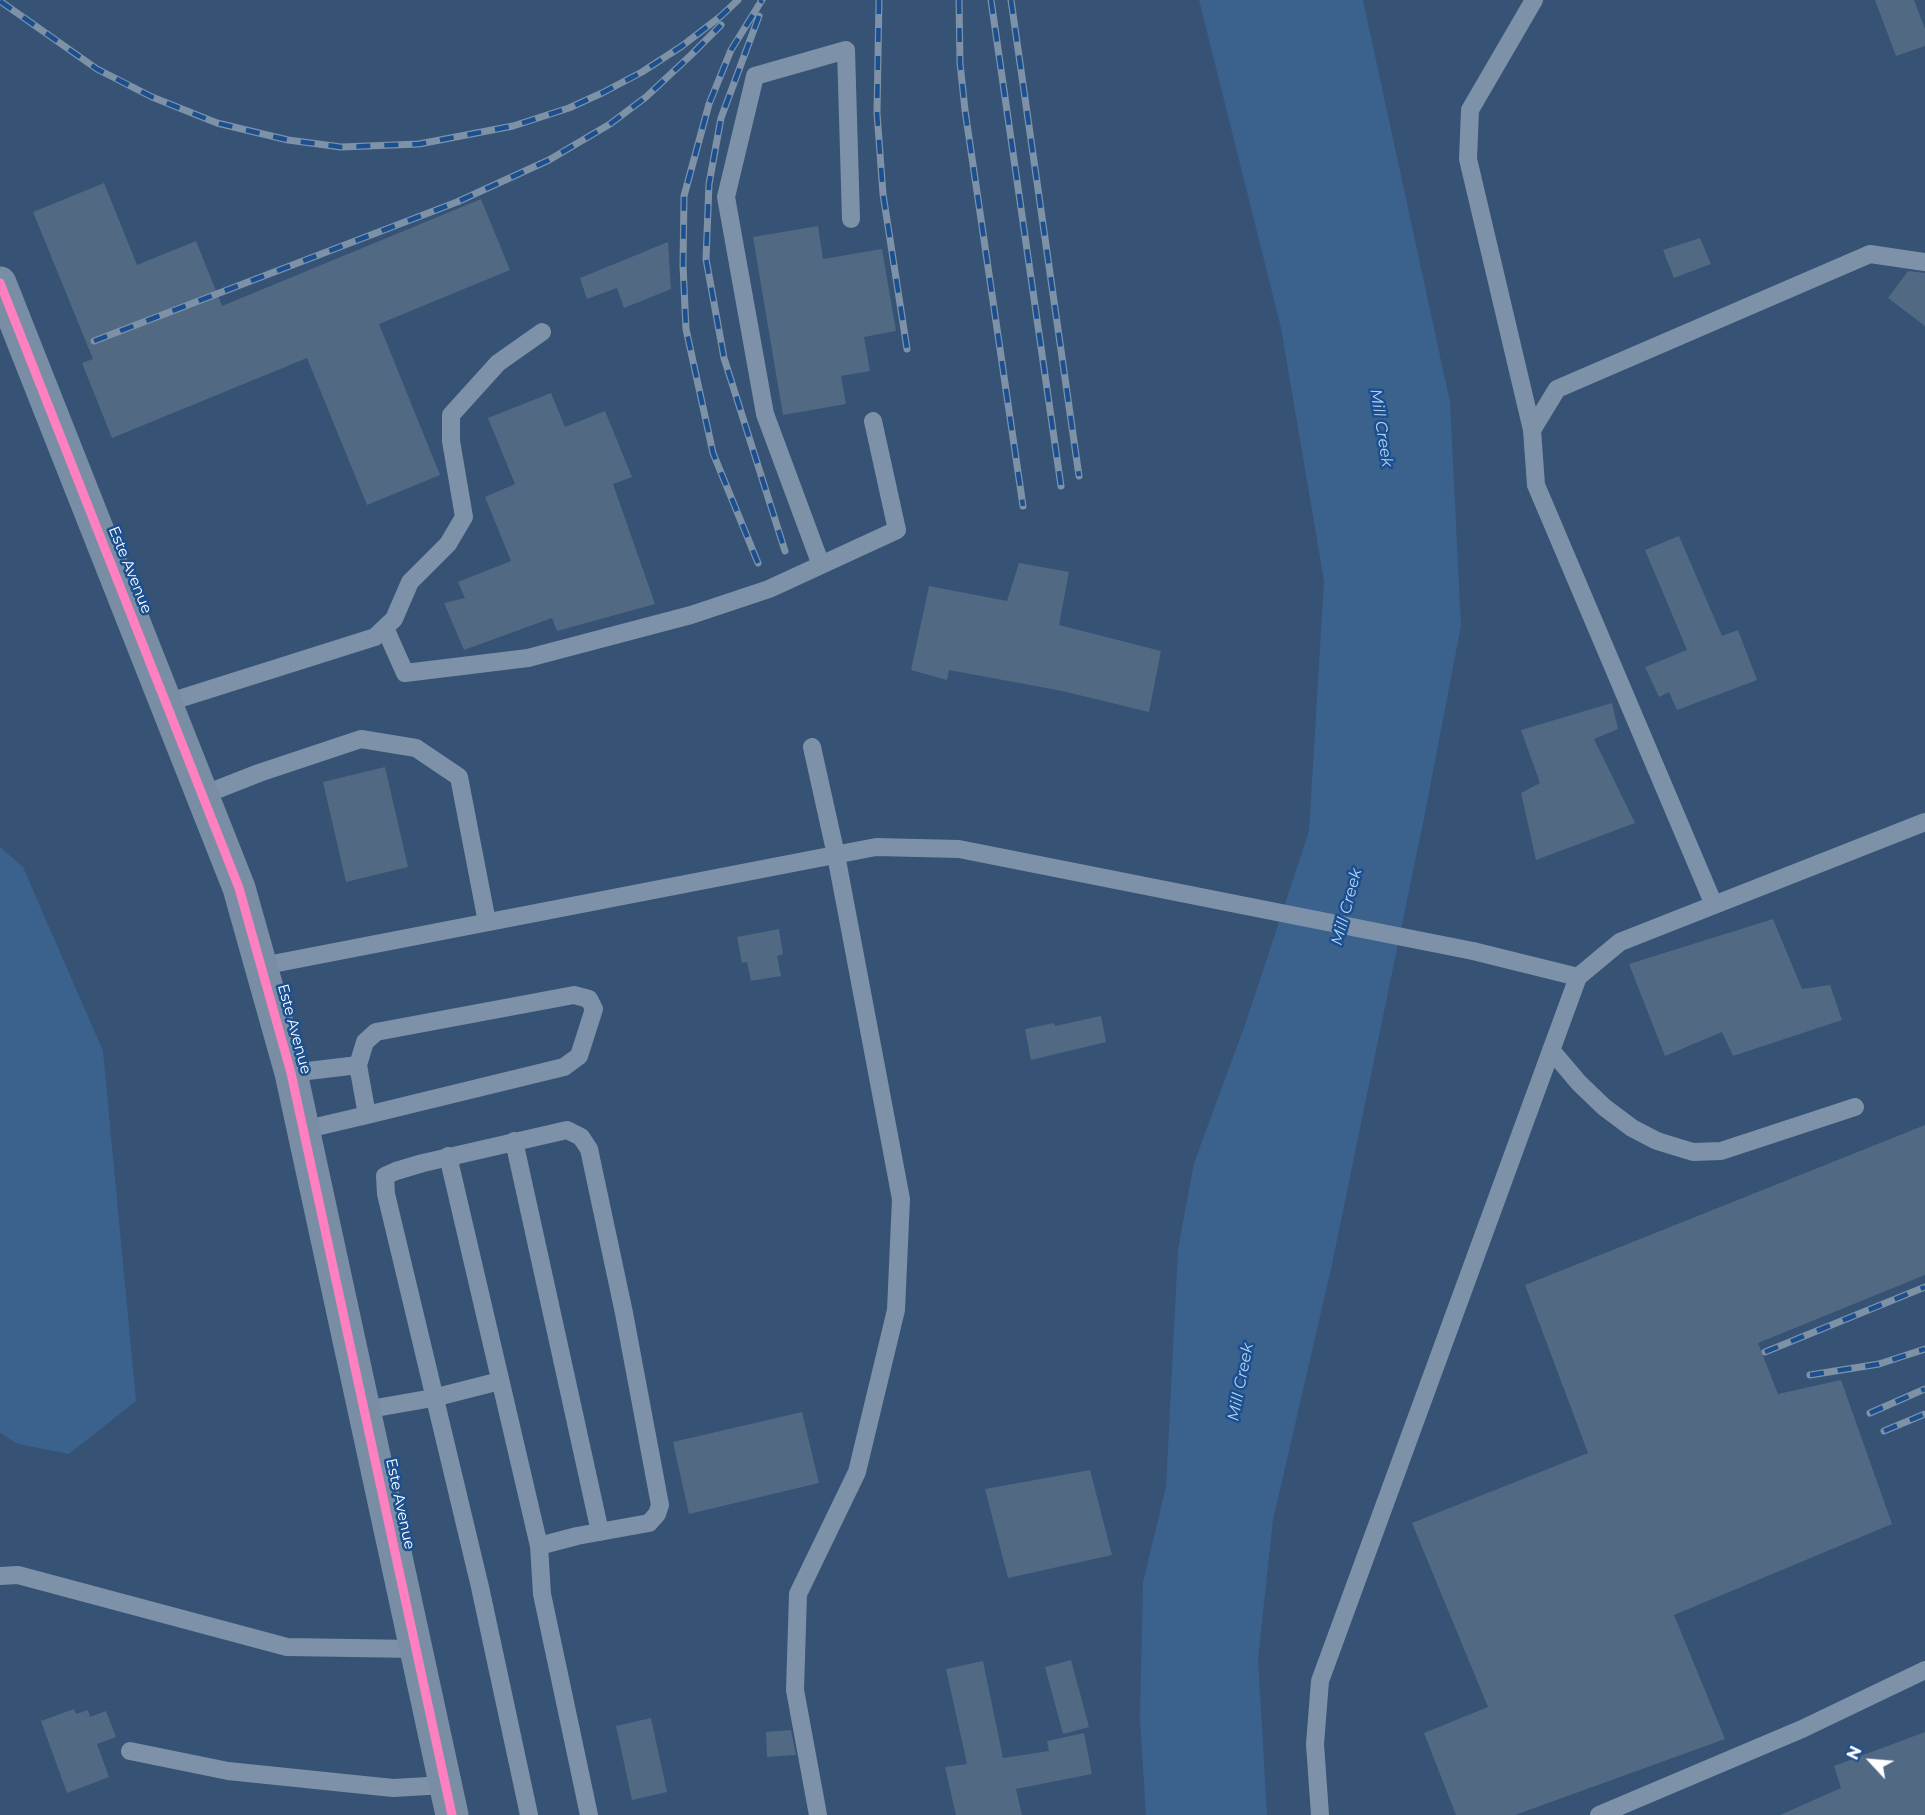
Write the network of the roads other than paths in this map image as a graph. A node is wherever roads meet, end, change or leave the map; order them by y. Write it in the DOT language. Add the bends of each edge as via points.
graph roads {
  1 [pos="1534,0"];
  2 [pos="851,219"];
  3 [pos="1925,262"];
  4 [pos="0,283"];
  5 [pos="542,332"];
  6 [pos="873,421"];
  7 [pos="1532,430"];
  8 [pos="821,565"];
  9 [pos="385,628"];
  10 [pos="166,704"];
  11 [pos="812,747"];
  12 [pos="203,795"];
  13 [pos="1925,822"];
  14 [pos="836,855"];
  15 [pos="1714,905"];
  16 [pos="487,922"];
  17 [pos="262,966"];
  18 [pos="1578,976"];
  19 [pos="1551,1050"];
  20 [pos="358,1065"];
  21 [pos="291,1073"];
  22 [pos="1855,1107"];
  23 [pos="367,1114"];
  24 [pos="303,1130"];
  25 [pos="514,1141"];
  26 [pos="448,1156"];
  27 [pos="500,1381"];
  28 [pos="433,1398"];
  29 [pos="364,1410"];
  30 [pos="600,1532"];
  31 [pos="538,1546"];
  32 [pos="0,1576"];
  33 [pos="416,1649"];
  34 [pos="1925,1670"];
  35 [pos="130,1751"];
  36 [pos="449,1800"];
  37 [pos="529,1815"];
  38 [pos="589,1815"];
  39 [pos="818,1815"];
  40 [pos="1320,1815"];
  41 [pos="1599,1815"];
  1 -- 7 [label="lane" via="1470,110 1468,159"];
  2 -- 8 [label="lane" via="846,50 755,76 726,197 765,414"];
  3 -- 7 [label="lane" via="1870,254 1557,389"];
  4 -- 10 [label="street, Este Avenue"];
  5 -- 9 [label="lane" via="498,363 451,415 451,441 464,517 448,544 410,582 394,619"];
  6 -- 8 [label="lane" via="897,530"];
  7 -- 15 [label="lane" via="1536,485"];
  8 -- 9 [label="lane" via="769,589 691,615 528,658 405,672"];
  9 -- 10 [label="lane" via="375,637"];
  10 -- 12 [label="street, Este Avenue"];
  11 -- 14 [label="lane"];
  12 -- 16 [label="lane" via="361,739 416,748 459,777"];
  12 -- 17 [label="street, Este Avenue" via="239,888"];
  13 -- 15 [label="lane"];
  14 -- 16 [label="lane"];
  14 -- 18 [label="lane" via="876,848 959,849 1473,951"];
  14 -- 39 [label="lane" via="901,1199 896,1310 857,1472 798,1594 795,1690"];
  15 -- 18 [label="lane" via="1620,942"];
  16 -- 17 [label="lane"];
  17 -- 21 [label="street, Este Avenue"];
  18 -- 19 [label="lane"];
  19 -- 22 [label="lane" via="1579,1083 1632,1128 1693,1152 1721,1151"];
  19 -- 40 [label="lane" via="1320,1681 1315,1744"];
  20 -- 21 [label="lane"];
  20 -- 23 [label="lane"];
  20 -- 23 [label="lane" via="365,1042 376,1032 574,995 589,999 594,1009 579,1056 564,1067"];
  21 -- 24 [label="street, Este Avenue"];
  23 -- 24 [label="lane"];
  24 -- 29 [label="street, Este Avenue"];
  25 -- 26 [label="lane"];
  25 -- 30 [label="lane"];
  25 -- 30 [label="lane" via="567,1130 581,1137 588,1149 624,1312 660,1505 649,1522"];
  26 -- 27 [label="lane"];
  26 -- 28 [label="lane" via="385,1176"];
  27 -- 28 [label="lane"];
  27 -- 31 [label="lane"];
  28 -- 29 [label="lane"];
  28 -- 37 [label="lane" via="480,1587"];
  29 -- 33 [label="street, Este Avenue"];
  30 -- 31 [label="lane"];
  31 -- 38 [label="lane" via="542,1594"];
  32 -- 33 [label="lane" via="18,1575 287,1647"];
  33 -- 36 [label="street, Este Avenue"];
  34 -- 41 [label="lane" via="1802,1729"];
  35 -- 36 [label="lane" via="228,1772 393,1788"];
}
